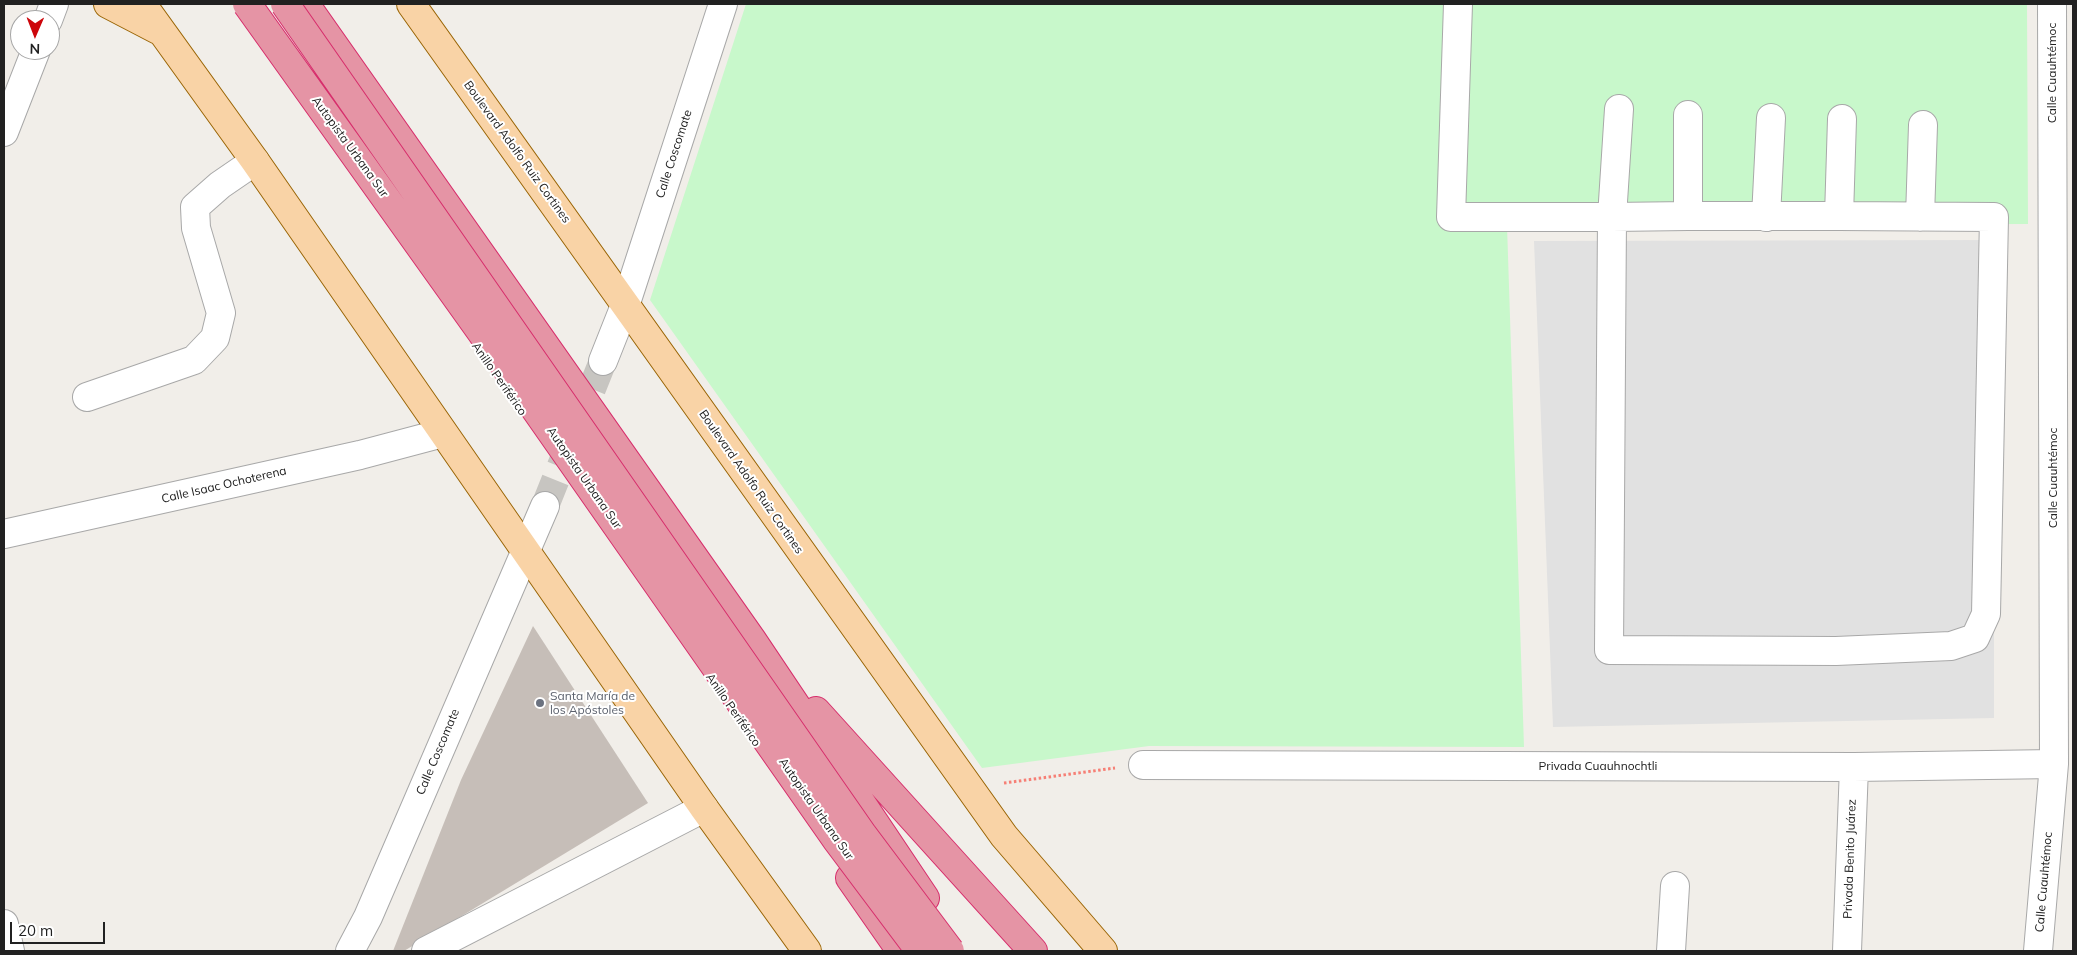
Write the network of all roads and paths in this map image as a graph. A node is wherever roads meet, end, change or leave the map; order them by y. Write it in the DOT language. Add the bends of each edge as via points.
graph roads {
  1 [pos="108,4"];
  2 [pos="142,4"];
  3 [pos="234,4"];
  4 [pos="247,4"];
  5 [pos="285,4"];
  6 [pos="305,4"];
  7 [pos="411,4"];
  8 [pos="723,4"];
  9 [pos="1458,4"];
  10 [pos="2052,4"];
  11 [pos="161,31"];
  12 [pos="32,60"];
  13 [pos="1619,109"];
  14 [pos="1688,115"];
  15 [pos="1770,118"];
  16 [pos="1842,119"];
  17 [pos="1923,125"];
  18 [pos="4,132"];
  19 [pos="255,160"];
  20 [pos="1688,216"];
  21 [pos="1839,216"];
  22 [pos="1612,217"];
  23 [pos="1766,217"];
  24 [pos="1920,217"];
  25 [pos="626,303"];
  26 [pos="603,361"];
  27 [pos="88,397"];
  28 [pos="442,433"];
  29 [pos="545,506"];
  30 [pos="4,534"];
  31 [pos="526,552"];
  32 [pos="752,640"];
  33 [pos="2054,764"];
  34 [pos="1143,765"];
  35 [pos="1854,767"];
  36 [pos="969,788"];
  37 [pos="704,808"];
  38 [pos="1676,886"];
  39 [pos="4,924"];
  40 [pos="10,951"];
  41 [pos="350,951"];
  42 [pos="426,951"];
  43 [pos="808,951"];
  44 [pos="901,951"];
  45 [pos="920,951"];
  46 [pos="950,951"];
  47 [pos="961,951"];
  48 [pos="1033,951"];
  49 [pos="1103,951"];
  50 [pos="1671,951"];
  51 [pos="1846,951"];
  52 [pos="2038,951"];
  1 -- 11 [label="main road"];
  2 -- 11 [label="main road"];
  3 -- 44 [label="highway, Anillo Periférico"];
  4 -- 45 [label="highway, Autopista Urbana Sur, bridge" via="836,838"];
  5 -- 46 [label="highway, Autopista Urbana Sur, bridge" via="863,835"];
  6 -- 32 [label="highway"];
  7 -- 25 [label="main road, Boulevard Adolfo Ruiz Cortines"];
  8 -- 25 [label="street, Calle Coscomate"];
  9 -- 22 [label="street" via="1450,217"];
  10 -- 33 [label="street, Calle Cuauhtémoc"];
  11 -- 19 [label="main road"];
  12 -- 18 [label="street"];
  13 -- 22 [label="street"];
  14 -- 20 [label="street"];
  15 -- 23 [label="street"];
  16 -- 21 [label="street"];
  17 -- 24 [label="street"];
  19 -- 27 [label="street" via="220,184 195,207 196,228 222,313 215,338 194,360"];
  19 -- 28 [label="main road"];
  20 -- 22 [label="street"];
  20 -- 23 [label="street"];
  21 -- 23 [label="street"];
  21 -- 24 [label="street"];
  22 -- 24 [label="street" via="1609,650 1758,652 1951,646 1975,638 1986,614 1994,217"];
  25 -- 26 [label="street, Calle Coscomate"];
  25 -- 36 [label="main road, Boulevard Adolfo Ruiz Cortines"];
  28 -- 30 [label="street, Calle Isaac Ochoterena" via="360,455"];
  28 -- 31 [label="main road"];
  29 -- 31 [label="street, Calle Coscomate"];
  31 -- 37 [label="main road"];
  31 -- 41 [label="street, Calle Coscomate" via="368,917"];
  32 -- 47 [label="highway"];
  32 -- 48 [label="highway"];
  33 -- 35 [label="street, Privada Cuauhnochtli"];
  33 -- 52 [label="street, Calle Cuauhtémoc"];
  34 -- 35 [label="street, Privada Cuauhnochtli"];
  34 -- 36 [label="path"];
  35 -- 51 [label="street, Privada Benito Juárez"];
  36 -- 49 [label="main road, Boulevard Adolfo Ruiz Cortines" via="1004,836"];
  37 -- 42 [label="street"];
  37 -- 43 [label="main road"];
  38 -- 50 [label="street"];
  39 -- 40 [label="street"];
}
